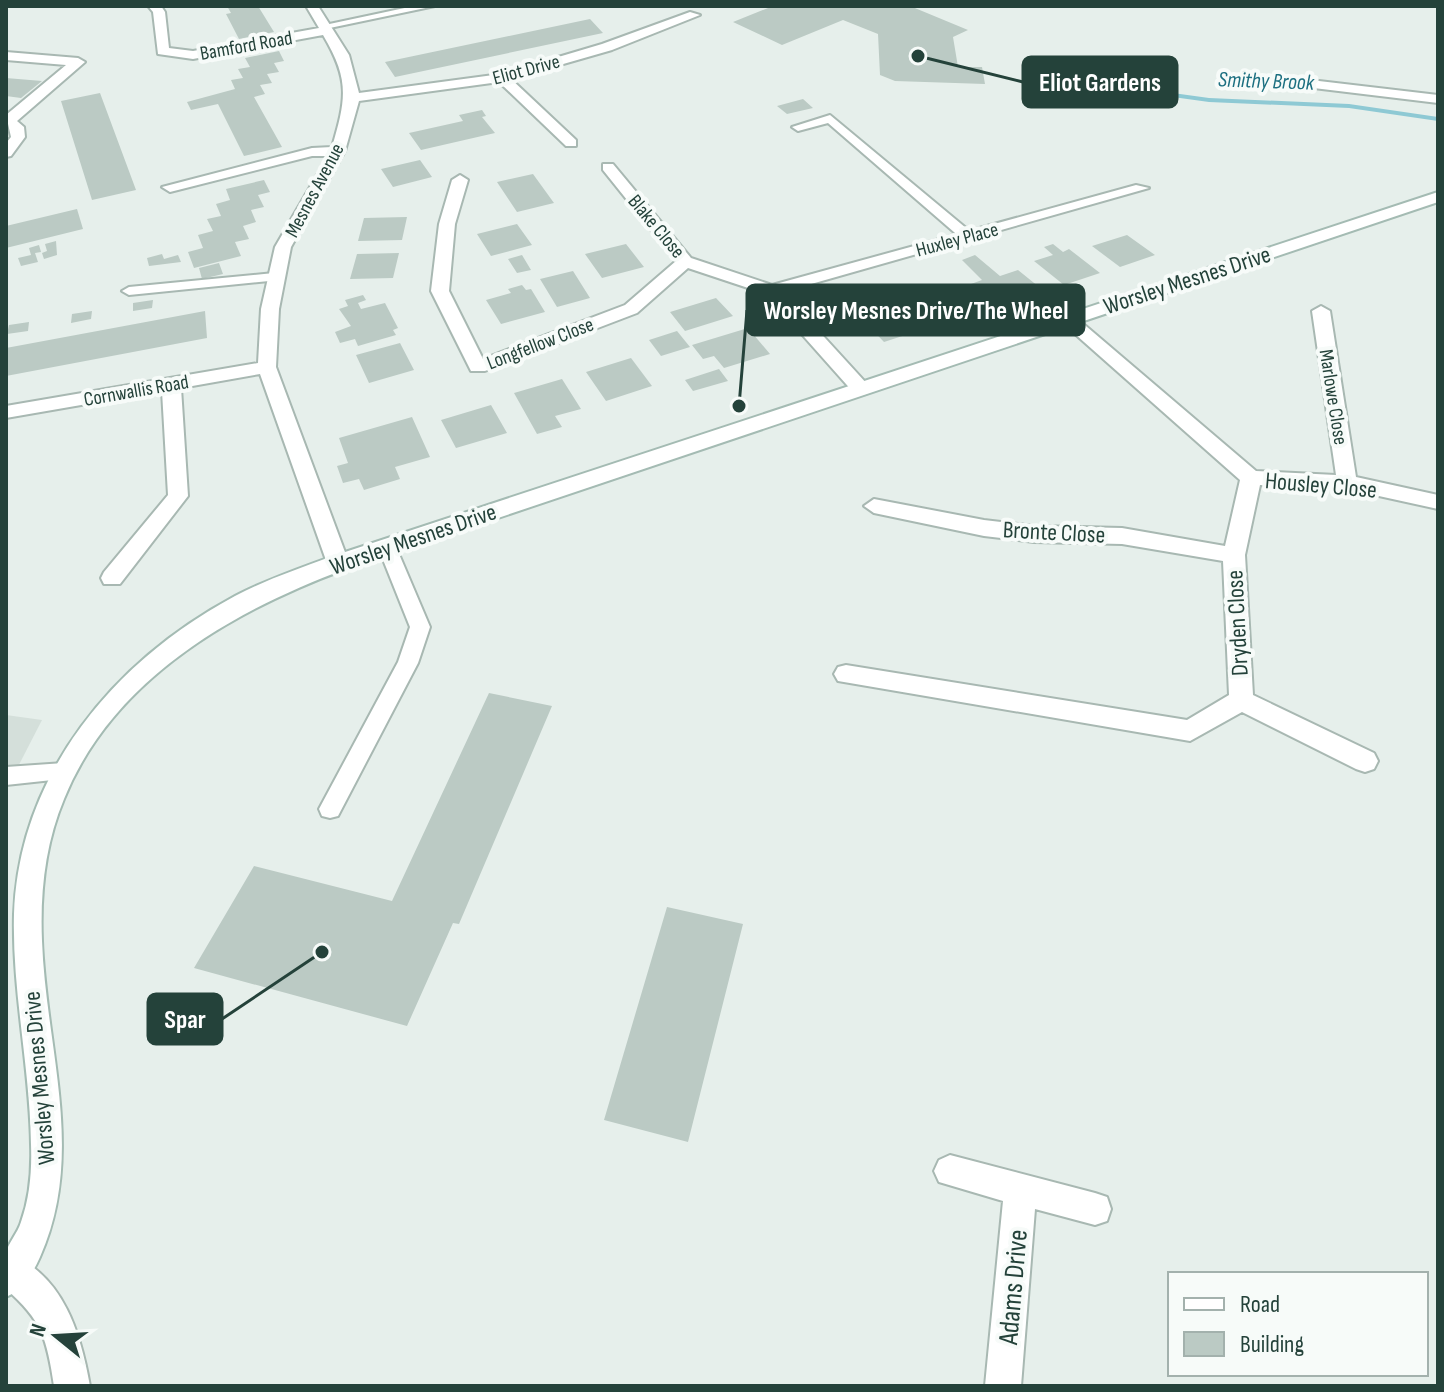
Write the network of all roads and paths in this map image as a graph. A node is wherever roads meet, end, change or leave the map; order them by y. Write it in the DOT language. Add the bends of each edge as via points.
graph roads {
  1 [pos="154,6"];
  2 [pos="312,6"];
  3 [pos="430,6"];
  4 [pos="694,15"];
  5 [pos="326,28"];
  6 [pos="6,56"];
  7 [pos="502,78"];
  8 [pos="1302,83"];
  9 [pos="353,98"];
  10 [pos="1438,99"];
  11 [pos="7,121"];
  12 [pos="798,127"];
  13 [pos="571,143"];
  14 [pos="338,151"];
  15 [pos="6,153"];
  16 [pos="608,167"];
  17 [pos="460,180"];
  18 [pos="170,187"];
  19 [pos="1141,188"];
  20 [pos="1438,197"];
  21 [pos="967,236"];
  22 [pos="685,262"];
  23 [pos="274,277"];
  24 [pos="772,290"];
  25 [pos="129,291"];
  26 [pos="1321,311"];
  27 [pos="1067,319"];
  28 [pos="267,367"];
  29 [pos="171,383"];
  30 [pos="861,389"];
  31 [pos="6,412"];
  32 [pos="1251,478"];
  33 [pos="1347,482"];
  34 [pos="1438,502"];
  35 [pos="874,506"];
  36 [pos="387,547"];
  37 [pos="1234,555"];
  38 [pos="338,563"];
  39 [pos="112,578"];
  40 [pos="846,674"];
  41 [pos="1241,700"];
  42 [pos="1365,761"];
  43 [pos="64,772"];
  44 [pos="6,776"];
  45 [pos="330,809"];
  46 [pos="950,1171"];
  47 [pos="1020,1189"];
  48 [pos="1095,1209"];
  49 [pos="9,1276"];
  50 [pos="72,1386"];
  51 [pos="1003,1386"];
  1 -- 5 [label="street, Bamford Road" via="163,51 193,55"];
  2 -- 5 [label="street"];
  3 -- 5 [label="lane"];
  4 -- 7 [label="street, Eliot Drive"];
  5 -- 9 [label="street" via="350,75"];
  6 -- 11 [label="street" via="78,62"];
  7 -- 9 [label="street, Eliot Drive"];
  7 -- 13 [label="street"];
  8 -- 10 [label="street"];
  9 -- 14 [label="street, Mesnes Avenue"];
  11 -- 15 [label="street" via="17,127 18,137"];
  12 -- 21 [label="lane" via="830,119"];
  14 -- 18 [label="street" via="312,152"];
  14 -- 23 [label="street, Mesnes Avenue" via="295,223"];
  16 -- 22 [label="street, Blake Close"];
  17 -- 22 [label="street, Longfellow Close" via="447,224 440,291 478,367 631,309"];
  19 -- 21 [label="street, Huxley Place"];
  20 -- 27 [label="street, Worsley Mesnes Drive"];
  21 -- 24 [label="street, Huxley Place"];
  22 -- 24 [label="street, Blake Close"];
  23 -- 25 [label="lane"];
  23 -- 28 [label="street, Mesnes Avenue"];
  24 -- 30 [label="street"];
  26 -- 33 [label="street, Marlowe Close"];
  27 -- 30 [label="street, Worsley Mesnes Drive"];
  27 -- 32 [label="street"];
  28 -- 29 [label="street, Cornwallis Road"];
  28 -- 38 [label="street, Mesnes Avenue"];
  29 -- 31 [label="street, Cornwallis Road"];
  29 -- 39 [label="street" via="178,496"];
  30 -- 36 [label="street, Worsley Mesnes Drive"];
  32 -- 33 [label="street, Housley Close"];
  32 -- 37 [label="street, Dryden Close"];
  33 -- 34 [label="street, Housley Close"];
  35 -- 37 [label="street, Bronte Close" via="984,528 1122,536"];
  36 -- 38 [label="street, Worsley Mesnes Drive"];
  36 -- 45 [label="lane" via="420,627 408,663"];
  37 -- 41 [label="street, Dryden Close"];
  38 -- 43 [label="street, Worsley Mesnes Drive" via="240,604 183,640 107,712"];
  40 -- 41 [label="street, Dryden Close" via="1190,731"];
  41 -- 42 [label="street"];
  43 -- 44 [label="lane"];
  43 -- 49 [label="street, Worsley Mesnes Drive" via="39,831 27,933 50,1156 46,1199 33,1237"];
  46 -- 47 [label="street"];
  47 -- 48 [label="street"];
  47 -- 51 [label="street, Adams Drive"];
  49 -- 50 [label="street, Worsley Mesnes Drive" via="47,1302"];
}
